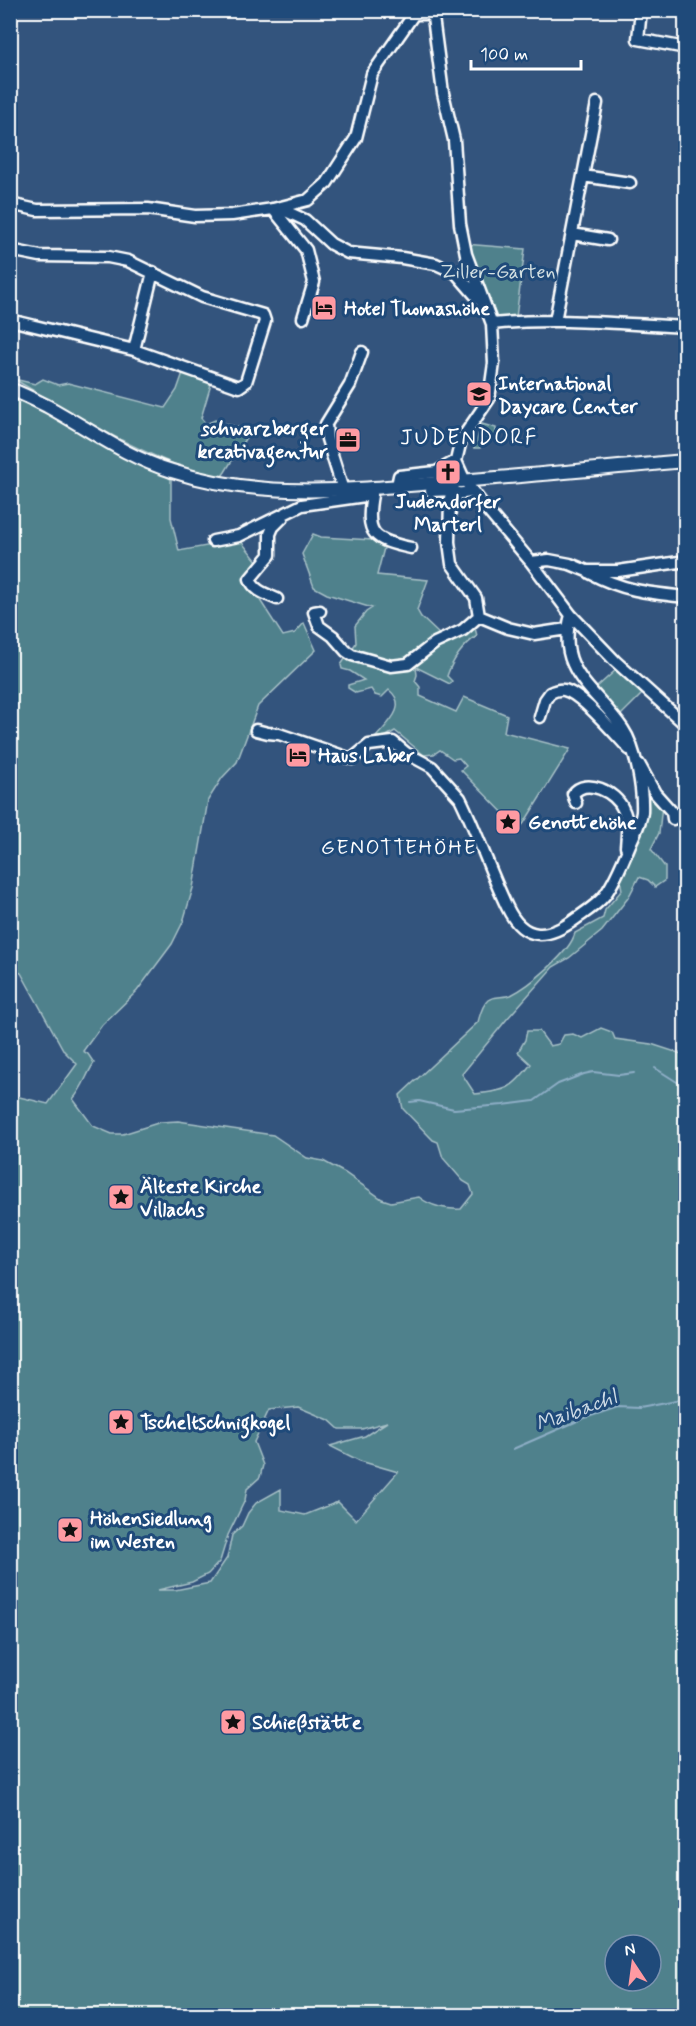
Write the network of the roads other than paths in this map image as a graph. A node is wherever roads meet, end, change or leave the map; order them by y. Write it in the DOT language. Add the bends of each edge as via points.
graph roads {
  1 [pos="641,10"];
  2 [pos="432,12"];
  3 [pos="409,13"];
  4 [pos="686,48"];
  5 [pos="597,104"];
  6 [pos="583,176"];
  7 [pos="630,183"];
  8 [pos="10,204"];
  9 [pos="276,209"];
  10 [pos="572,234"];
  11 [pos="608,240"];
  12 [pos="10,250"];
  13 [pos="153,272"];
  14 [pos="484,305"];
  15 [pos="303,318"];
  16 [pos="10,320"];
  17 [pos="555,321"];
  18 [pos="492,324"];
  19 [pos="686,327"];
  20 [pos="134,350"];
  21 [pos="362,352"];
  22 [pos="10,388"];
  23 [pos="456,460"];
  24 [pos="686,461"];
  25 [pos="465,481"];
  26 [pos="397,486"];
  27 [pos="343,490"];
  28 [pos="372,491"];
  29 [pos="431,491"];
  30 [pos="473,492"];
  31 [pos="457,493"];
  32 [pos="287,513"];
  33 [pos="213,542"];
  34 [pos="411,548"];
  35 [pos="686,561"];
  36 [pos="531,562"];
  37 [pos="587,571"];
  38 [pos="686,597"];
  39 [pos="277,599"];
  40 [pos="320,611"];
  41 [pos="571,615"];
  42 [pos="479,616"];
  43 [pos="567,629"];
  44 [pos="540,717"];
  45 [pos="686,725"];
  46 [pos="256,730"];
  47 [pos="633,753"];
  48 [pos="576,803"];
  49 [pos="673,819"];
  50 [pos="626,856"];
  1 -- 4 [label="street" via="638,39"];
  2 -- 3 [label="street"];
  2 -- 14 [label="street" via="454,140 460,224"];
  3 -- 9 [label="street" via="372,74 356,138 345,158 327,183 308,200"];
  5 -- 6 [label="street"];
  6 -- 7 [label="street"];
  6 -- 10 [label="street"];
  8 -- 9 [label="street" via="37,210 148,209 195,216"];
  9 -- 14 [label="street" via="305,220 331,244 348,253 436,264 456,273"];
  9 -- 15 [label="street" via="306,250 314,282"];
  10 -- 11 [label="street"];
  10 -- 17 [label="street"];
  12 -- 13 [label="street" via="40,256 108,257"];
  13 -- 20 [label="street"];
  13 -- 20 [label="street" via="202,297 263,315 266,321 246,382 239,387"];
  14 -- 18 [label="street"];
  16 -- 20 [label="street"];
  17 -- 18 [label="street"];
  17 -- 19 [label="street"];
  18 -- 23 [label="street" via="494,363 489,399 461,440"];
  21 -- 27 [label="street" via="350,385 326,424"];
  22 -- 27 [label="main road" via="127,454 169,470 246,488"];
  23 -- 25 [label="street"];
  23 -- 26 [label="street" via="436,472 399,476"];
  24 -- 25 [label="main road"];
  25 -- 26 [label="main road"];
  25 -- 30 [label="street"];
  26 -- 28 [label="main road"];
  27 -- 28 [label="main road"];
  28 -- 32 [label="street" via="302,505"];
  28 -- 34 [label="street" via="368,517 372,529 387,543"];
  29 -- 31 [label="street"];
  30 -- 31 [label="street"];
  30 -- 36 [label="street"];
  31 -- 42 [label="street" via="450,498 452,564 476,598"];
  32 -- 33 [label="street" via="239,536"];
  32 -- 39 [label="street" via="270,534 270,555 250,579 258,590"];
  35 -- 37 [label="street" via="618,571"];
  36 -- 37 [label="street" via="549,560"];
  36 -- 41 [label="street"];
  37 -- 38 [label="street" via="638,592"];
  40 -- 42 [label="street" via="314,612 319,626 346,651 398,666 408,664"];
  41 -- 43 [label="street"];
  41 -- 45 [label="street"];
  42 -- 43 [label="street" via="534,634"];
  43 -- 47 [label="street" via="567,652 576,669 624,730"];
  44 -- 47 [label="street" via="550,693 564,690 599,716"];
  46 -- 50 [label="street" via="352,759 369,745 393,742 428,764 460,798 509,910 522,928 532,933 552,933 592,908 609,889"];
  47 -- 49 [label="street"];
  47 -- 50 [label="street" via="642,815"];
  48 -- 50 [label="street" via="574,792 585,787 616,799 627,821"];
}
